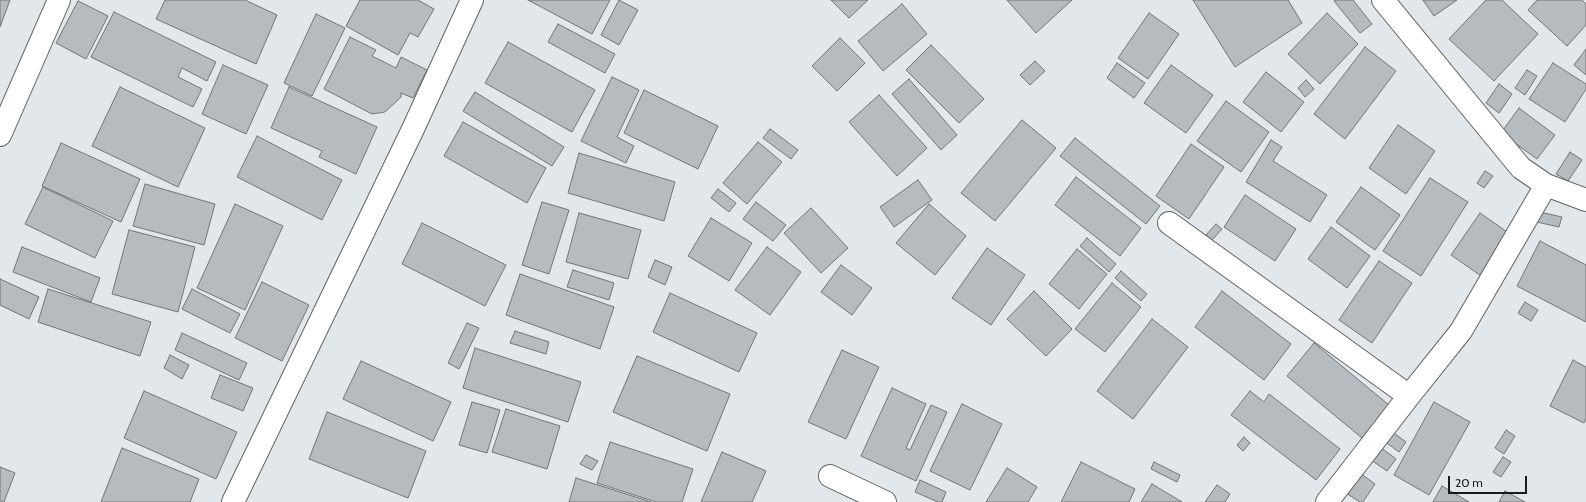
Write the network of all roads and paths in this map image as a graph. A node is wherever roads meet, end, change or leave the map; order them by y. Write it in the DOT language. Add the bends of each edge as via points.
graph roads {
  1 [pos="59,0"];
  2 [pos="472,0"];
  3 [pos="1383,0"];
  4 [pos="0,134"];
  5 [pos="1546,185"];
  6 [pos="1586,200"];
  7 [pos="1169,224"];
  8 [pos="1408,396"];
  9 [pos="830,476"];
  10 [pos="233,502"];
  11 [pos="885,502"];
  12 [pos="1327,502"];
  1 -- 4 [label="street"];
  2 -- 10 [label="street" via="413,129"];
  3 -- 5 [label="street" via="1521,168"];
  5 -- 6 [label="street"];
  5 -- 8 [label="street" via="1461,331"];
  7 -- 8 [label="street"];
  8 -- 12 [label="street"];
  9 -- 11 [label="street"];
}
